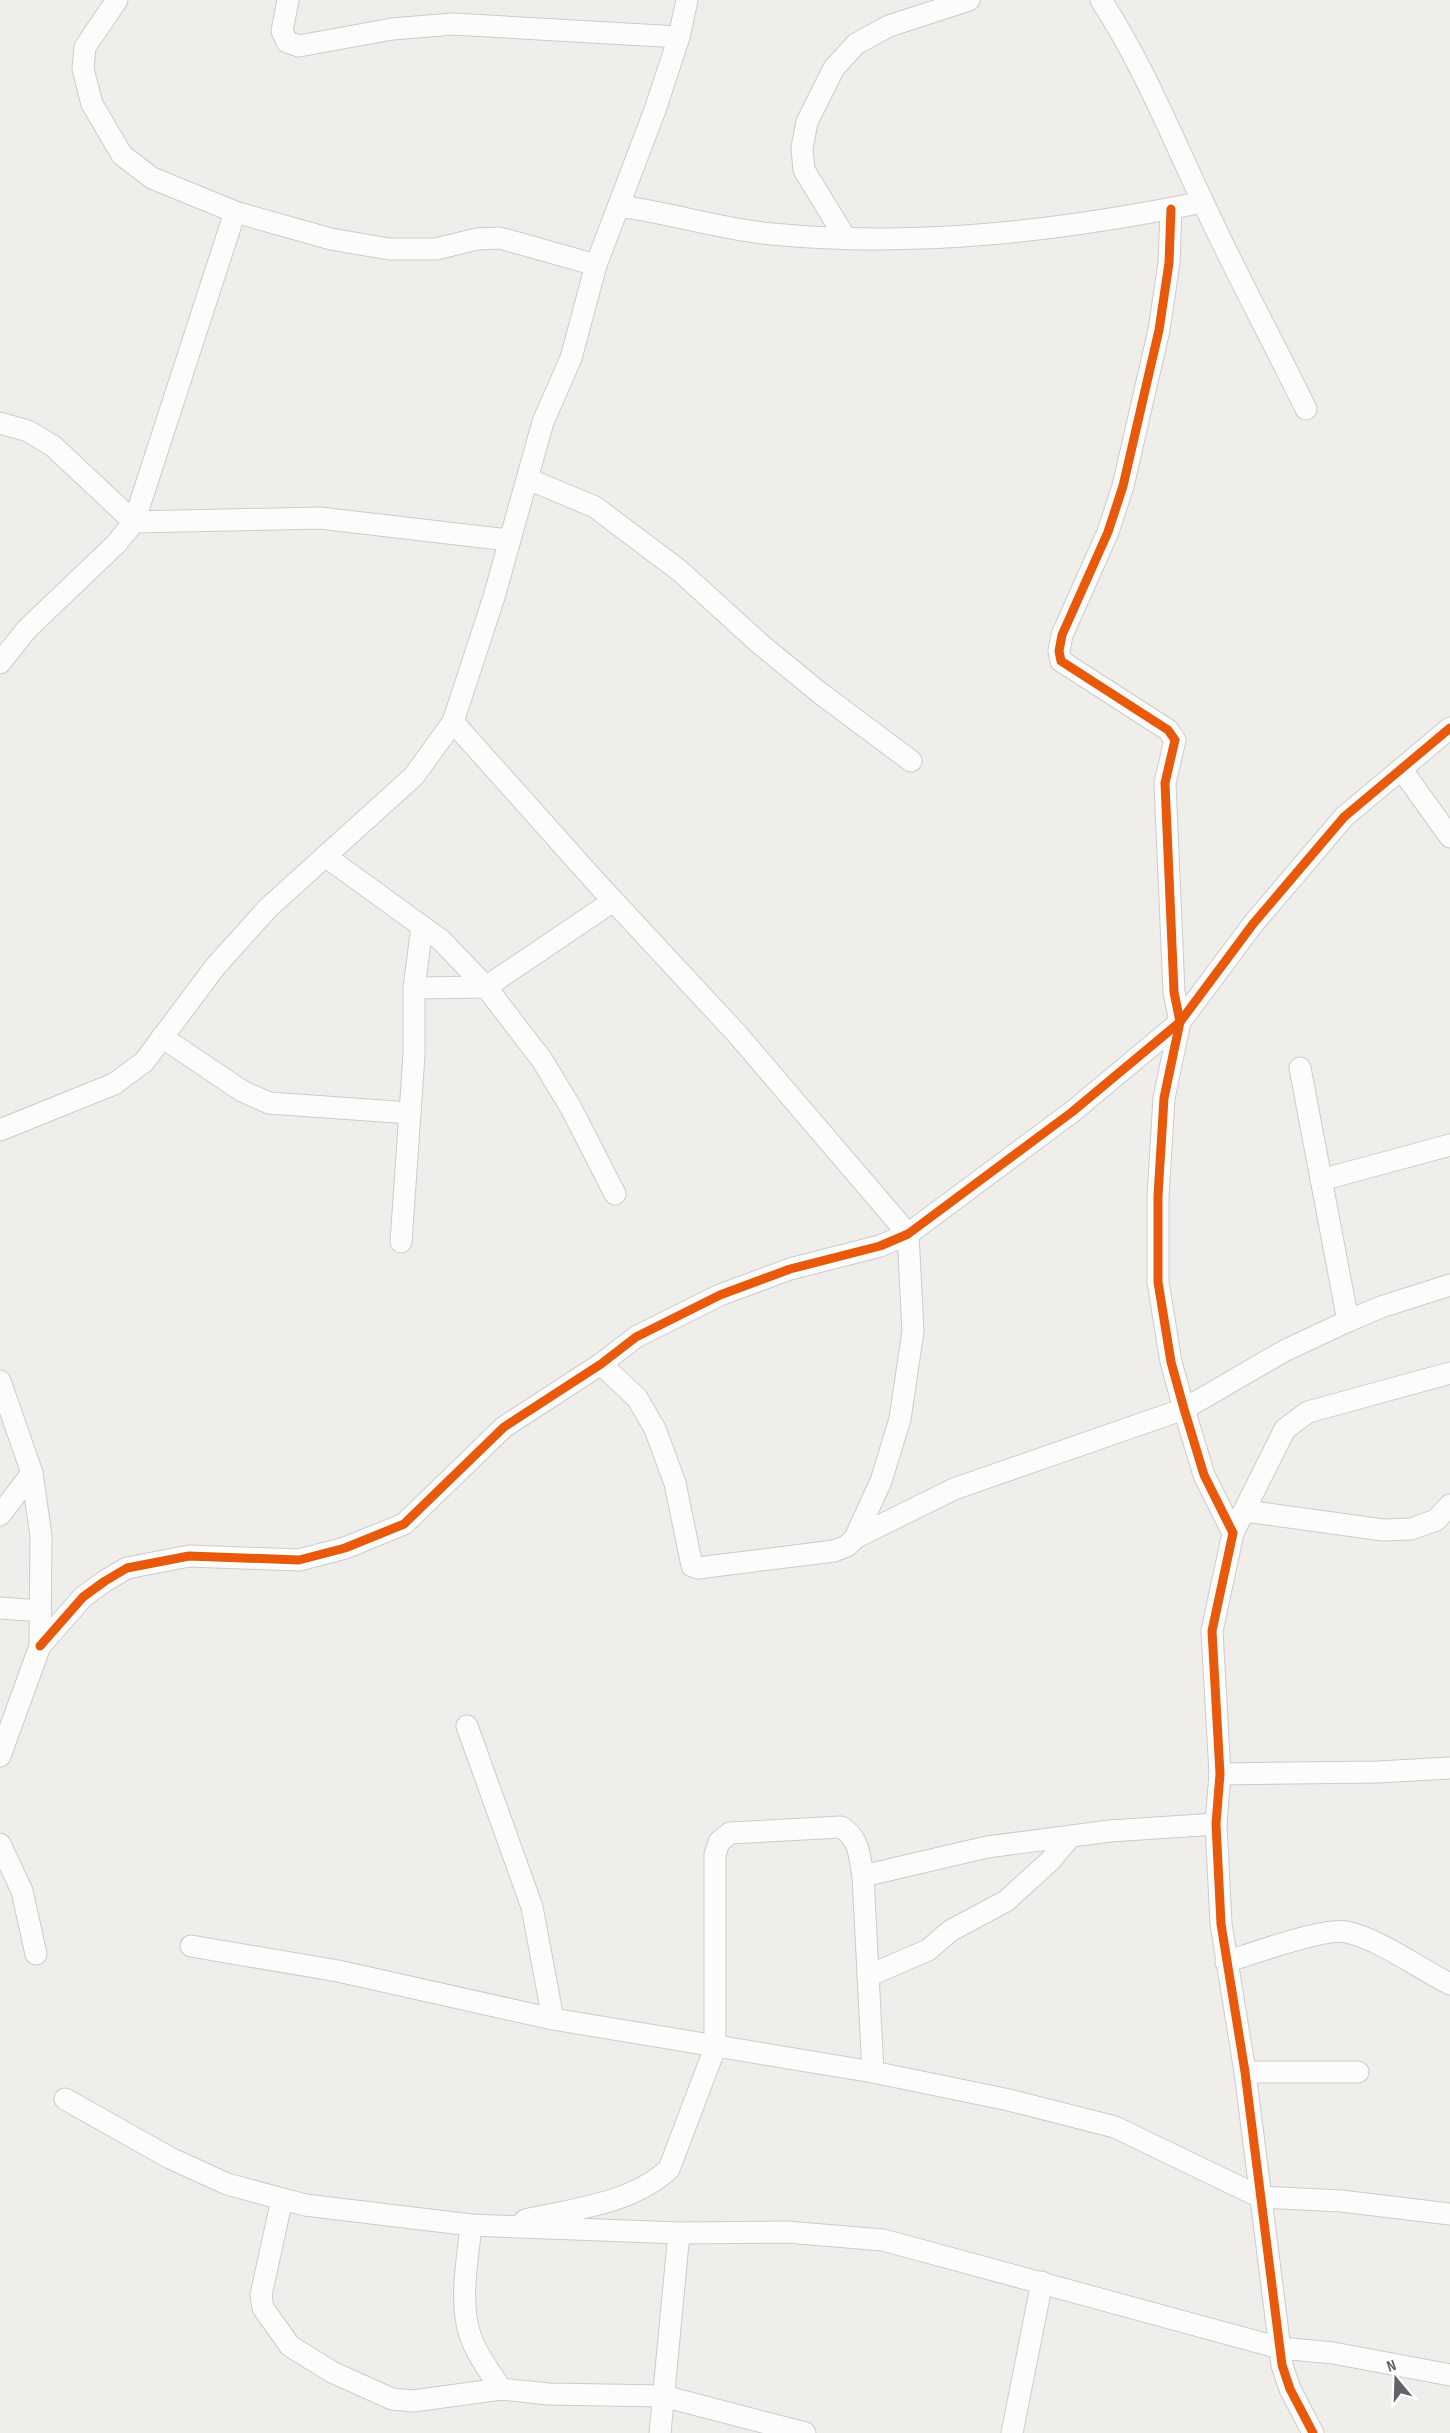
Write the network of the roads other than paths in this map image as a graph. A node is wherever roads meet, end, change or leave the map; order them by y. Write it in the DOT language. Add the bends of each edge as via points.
graph roads {
  1 [pos="117,0"];
  2 [pos="288,0"];
  3 [pos="687,0"];
  4 [pos="969,0"];
  5 [pos="1101,0"];
  6 [pos="680,37"];
  7 [pos="1203,202"];
  8 [pos="619,206"];
  9 [pos="1171,209"];
  10 [pos="235,212"];
  11 [pos="844,237"];
  12 [pos="596,265"];
  13 [pos="1306,409"];
  14 [pos="0,423"];
  15 [pos="528,479"];
  16 [pos="134,522"];
  17 [pos="508,540"];
  18 [pos="0,663"];
  19 [pos="453,722"];
  20 [pos="1450,728"];
  21 [pos="911,761"];
  22 [pos="1402,770"];
  23 [pos="1450,837"];
  24 [pos="325,856"];
  25 [pos="613,901"];
  26 [pos="422,926"];
  27 [pos="486,987"];
  28 [pos="414,988"];
  29 [pos="1180,1022"];
  30 [pos="162,1037"];
  31 [pos="1300,1068"];
  32 [pos="410,1113"];
  33 [pos="0,1130"];
  34 [pos="1450,1145"];
  35 [pos="1321,1180"];
  36 [pos="615,1194"];
  37 [pos="908,1234"];
  38 [pos="401,1242"];
  39 [pos="1450,1285"];
  40 [pos="1347,1321"];
  41 [pos="601,1364"];
  42 [pos="1450,1374"];
  43 [pos="0,1381"];
  44 [pos="1184,1409"];
  45 [pos="32,1473"];
  46 [pos="1450,1505"];
  47 [pos="1245,1510"];
  48 [pos="0,1515"];
  49 [pos="1233,1533"];
  50 [pos="855,1538"];
  51 [pos="0,1608"];
  52 [pos="40,1611"];
  53 [pos="40,1646"];
  54 [pos="468,1726"];
  55 [pos="0,1756"];
  56 [pos="1450,1768"];
  57 [pos="1220,1774"];
  58 [pos="1216,1824"];
  59 [pos="1071,1836"];
  60 [pos="0,1844"];
  61 [pos="863,1876"];
  62 [pos="191,1946"];
  63 [pos="36,1954"];
  64 [pos="1226,1962"];
  65 [pos="868,1976"];
  66 [pos="1450,1984"];
  67 [pos="553,2019"];
  68 [pos="715,2048"];
  69 [pos="873,2072"];
  70 [pos="1245,2072"];
  71 [pos="1358,2072"];
  72 [pos="65,2099"];
  73 [pos="1260,2197"];
  74 [pos="282,2199"];
  75 [pos="1450,2214"];
  76 [pos="471,2225"];
  77 [pos="496,2226"];
  78 [pos="679,2234"];
  79 [pos="1042,2282"];
  80 [pos="1280,2348"];
  81 [pos="1450,2374"];
  82 [pos="501,2389"];
  83 [pos="663,2396"];
  84 [pos="660,2433"];
  85 [pos="805,2433"];
  86 [pos="1012,2433"];
  87 [pos="1314,2433"];
  1 -- 10 [label="street" via="85,47 83,69 92,104 122,155 152,178"];
  2 -- 6 [label="street" via="282,31 287,42 299,46 392,29 453,24"];
  3 -- 6 [label="street"];
  4 -- 11 [label="street" via="889,26 856,44 834,68 807,122 802,148 804,170"];
  5 -- 7 [label="street" via="1126,38"];
  6 -- 8 [label="street"];
  7 -- 9 [label="street"];
  7 -- 13 [label="street"];
  8 -- 11 [label="street" via="667,212 717,227"];
  8 -- 12 [label="street"];
  9 -- 11 [label="street" via="1045,230 912,240"];
  9 -- 29 [label="street" via="1169,263 1159,330 1123,486 1059,651 1060,661 1168,730 1175,740 1166,783 1174,992"];
  10 -- 12 [label="street" via="331,239 389,249 436,249 500,238"];
  10 -- 16 [label="street"];
  12 -- 15 [label="street" via="571,358 543,422"];
  14 -- 16 [label="street" via="28,431 53,446"];
  15 -- 17 [label="street"];
  15 -- 21 [label="street" via="595,507 680,572 794,672"];
  16 -- 17 [label="street" via="320,518"];
  16 -- 18 [label="street" via="27,629"];
  17 -- 19 [label="street" via="494,597"];
  19 -- 24 [label="street" via="414,776"];
  19 -- 25 [label="street"];
  20 -- 22 [label="street"];
  22 -- 23 [label="street"];
  22 -- 29 [label="street" via="1344,817 1253,924"];
  24 -- 26 [label="street"];
  24 -- 30 [label="street" via="268,908 215,967"];
  25 -- 27 [label="street"];
  25 -- 37 [label="street" via="738,1035"];
  26 -- 27 [label="street"];
  26 -- 28 [label="street"];
  27 -- 28 [label="street"];
  27 -- 36 [label="street" via="542,1060"];
  28 -- 32 [label="street"];
  29 -- 37 [label="street" via="1072,1112"];
  29 -- 44 [label="street" via="1164,1098 1158,1271 1171,1362"];
  30 -- 32 [label="street" via="242,1091 269,1103"];
  30 -- 33 [label="street" via="144,1062 114,1084"];
  31 -- 35 [label="street"];
  32 -- 38 [label="street"];
  34 -- 35 [label="street"];
  35 -- 40 [label="street"];
  37 -- 41 [label="street" via="880,1246 790,1269 720,1295 636,1337"];
  37 -- 50 [label="street" via="912,1331 900,1419 881,1481"];
  39 -- 40 [label="street"];
  40 -- 44 [label="street" via="1284,1351"];
  41 -- 50 [label="street" via="637,1398 655,1429 675,1483 692,1566 834,1551"];
  41 -- 53 [label="street" via="504,1427 404,1524 345,1548 299,1560 189,1556 127,1568 83,1597"];
  42 -- 47 [label="street" via="1308,1412 1285,1429"];
  43 -- 45 [label="street"];
  44 -- 49 [label="street" via="1204,1475"];
  44 -- 50 [label="street" via="954,1489"];
  45 -- 48 [label="street"];
  45 -- 52 [label="street" via="41,1536"];
  46 -- 47 [label="street" via="1436,1520 1412,1529 1383,1530"];
  47 -- 49 [label="street"];
  49 -- 57 [label="street" via="1212,1631"];
  51 -- 52 [label="street"];
  52 -- 53 [label="street"];
  53 -- 55 [label="street"];
  54 -- 67 [label="street" via="532,1907"];
  56 -- 57 [label="street"];
  57 -- 58 [label="street"];
  58 -- 59 [label="street"];
  58 -- 64 [label="street"];
  59 -- 61 [label="street" via="987,1847"];
  59 -- 65 [label="street" via="1006,1901 950,1931 928,1950"];
  60 -- 63 [label="street" via="22,1891"];
  61 -- 65 [label="street"];
  61 -- 68 [label="street" via="858,1844 841,1827 730,1833 719,1842 715,1855"];
  62 -- 67 [label="street" via="338,1971"];
  64 -- 66 [label="street" via="1345,1931"];
  64 -- 70 [label="street"];
  65 -- 69 [label="street"];
  67 -- 68 [label="street"];
  68 -- 69 [label="street"];
  68 -- 77 [label="street" via="669,2169 655,2182 626,2196"];
  69 -- 73 [label="street" via="1115,2127"];
  70 -- 71 [label="street"];
  70 -- 73 [label="street"];
  72 -- 74 [label="street" via="227,2184"];
  73 -- 75 [label="street" via="1341,2201"];
  73 -- 80 [label="street"];
  74 -- 76 [label="street"];
  74 -- 82 [label="street" via="261,2301 272,2323 291,2346 332,2372 392,2399 413,2401"];
  76 -- 77 [label="street"];
  76 -- 82 [label="street" via="464,2294 467,2325"];
  77 -- 78 [label="street"];
  78 -- 79 [label="street" via="787,2232 883,2240"];
  78 -- 83 [label="street"];
  79 -- 80 [label="street"];
  79 -- 86 [label="street"];
  80 -- 81 [label="street" via="1333,2353"];
  80 -- 87 [label="street" via="1290,2389"];
  82 -- 83 [label="street"];
  83 -- 84 [label="street"];
  83 -- 85 [label="street"];
}
